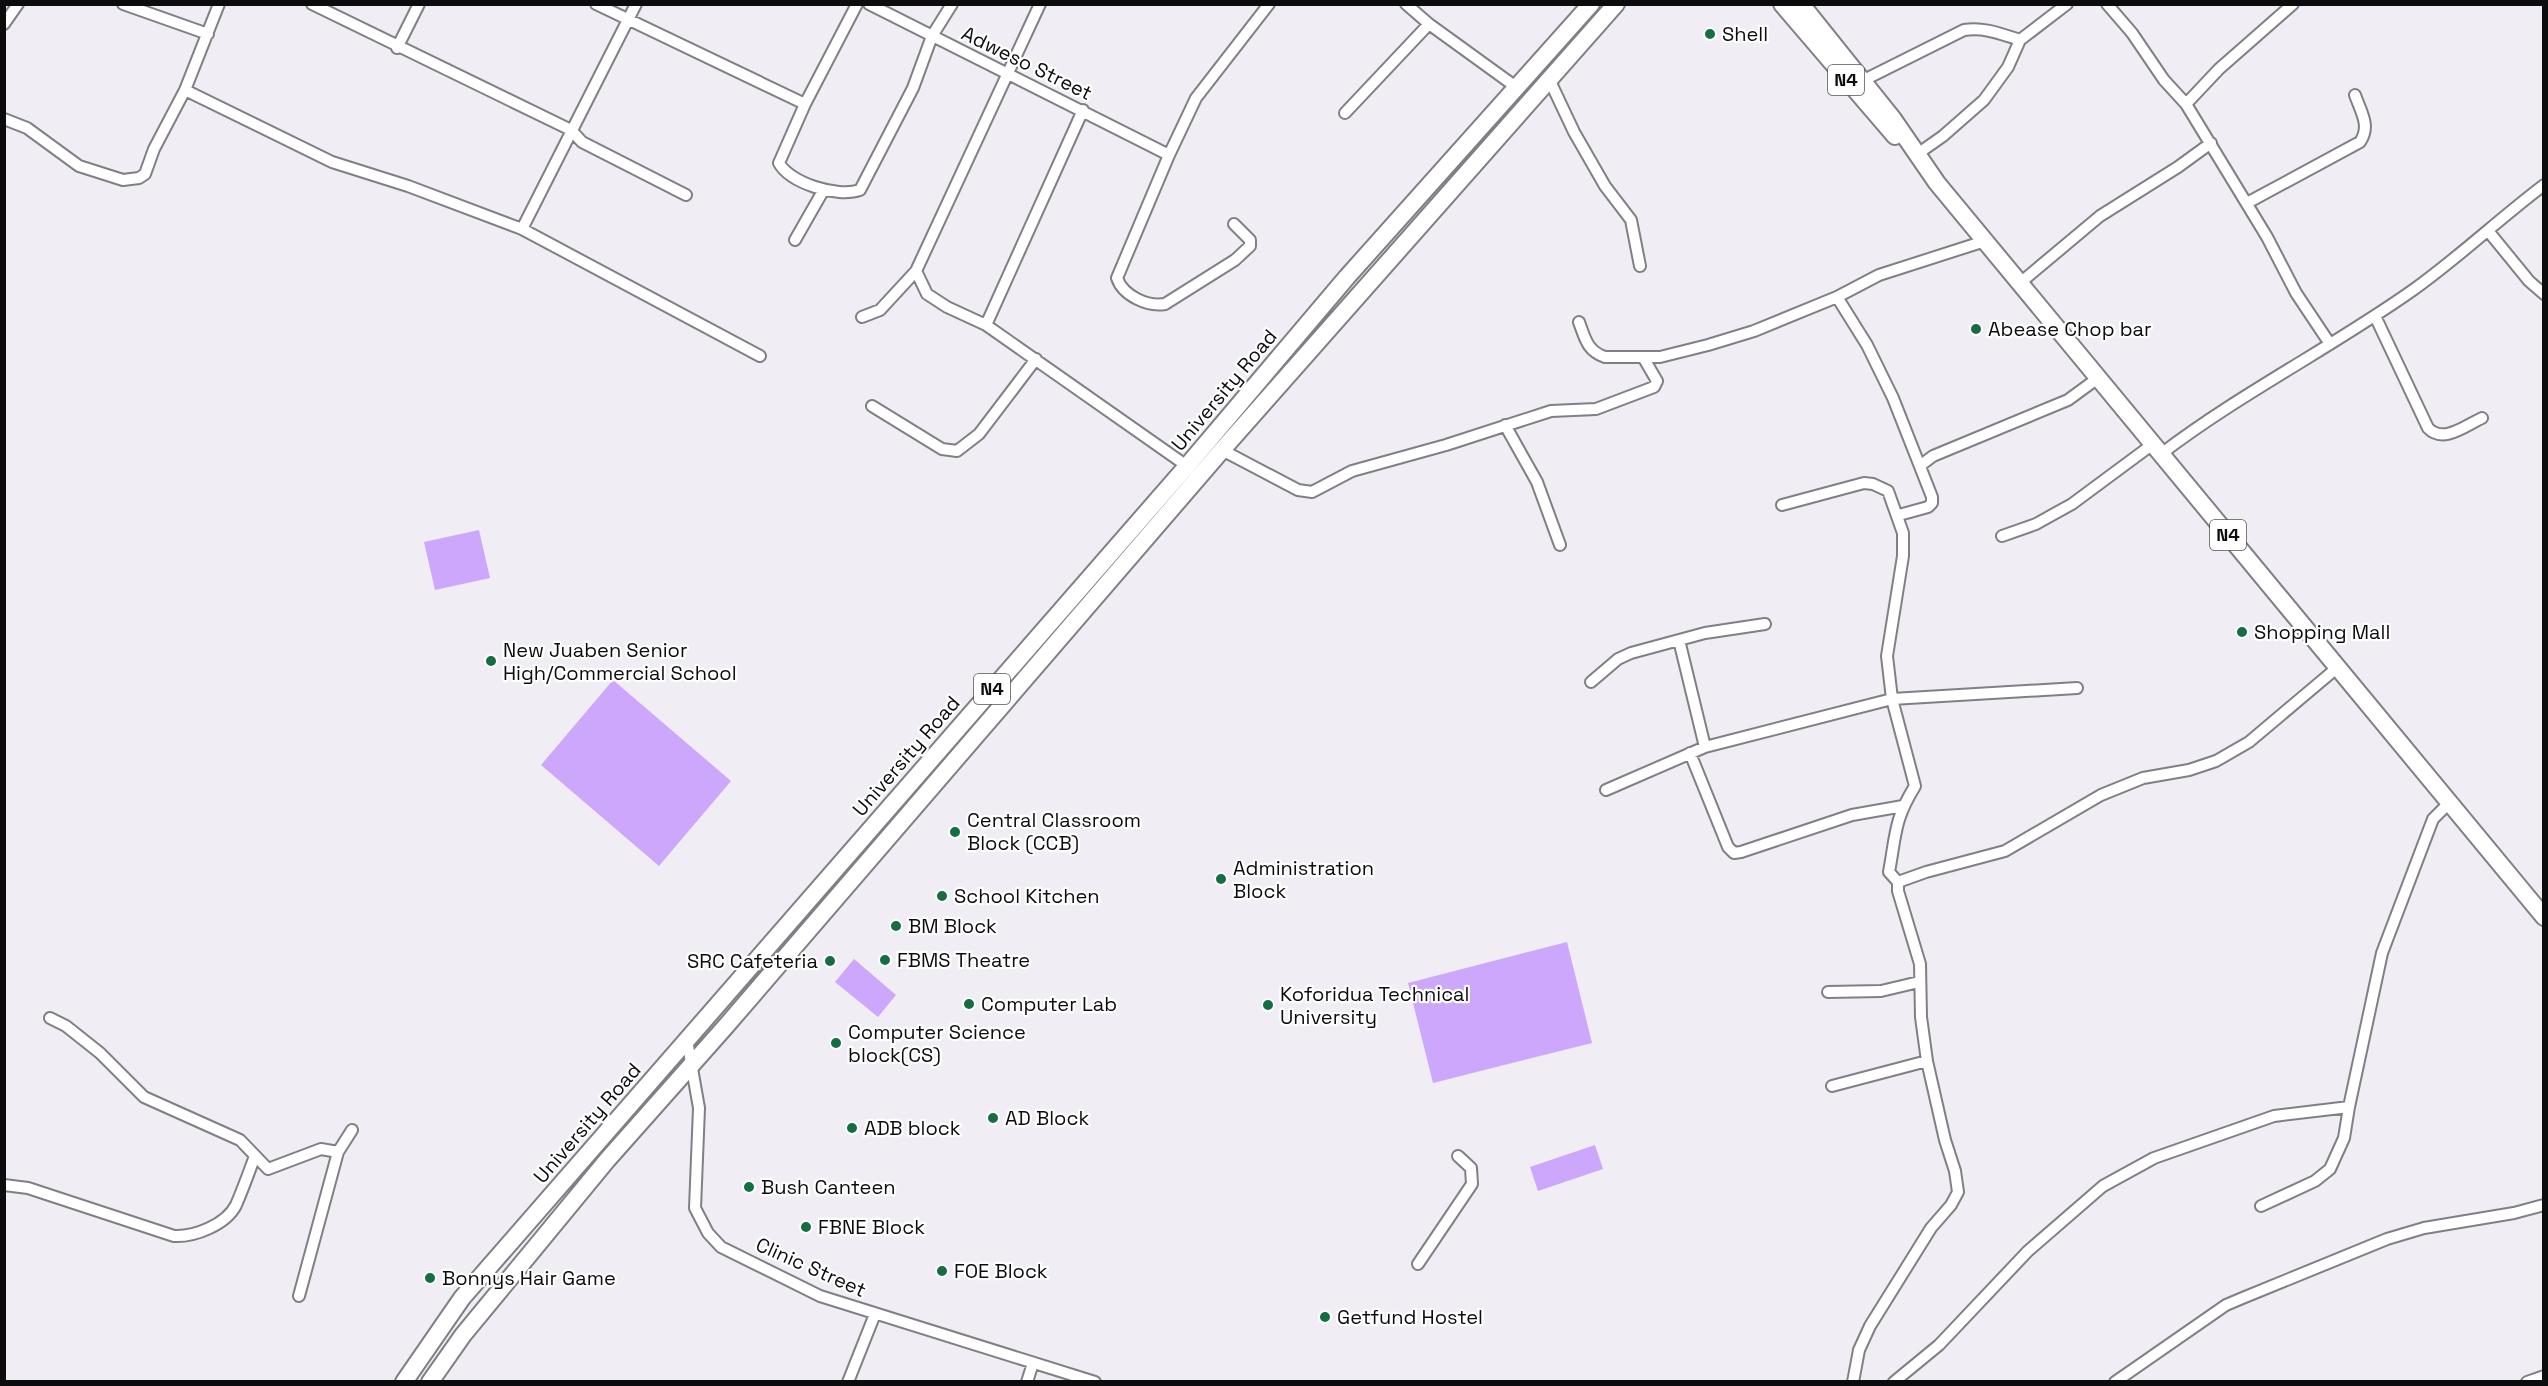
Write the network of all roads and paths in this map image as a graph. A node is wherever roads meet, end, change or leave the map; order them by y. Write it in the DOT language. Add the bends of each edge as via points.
graph roads {
  1 [pos="18,4"];
  2 [pos="123,4"];
  3 [pos="219,4"];
  4 [pos="312,4"];
  5 [pos="419,4"];
  6 [pos="596,4"];
  7 [pos="636,4"];
  8 [pos="857,4"];
  9 [pos="869,4"];
  10 [pos="952,4"];
  11 [pos="1040,4"];
  12 [pos="1269,4"];
  13 [pos="1406,4"];
  14 [pos="1591,4"];
  15 [pos="1616,4"];
  16 [pos="1782,4"];
  17 [pos="1802,4"];
  18 [pos="2067,4"];
  19 [pos="2107,4"];
  20 [pos="2293,4"];
  21 [pos="628,20"];
  22 [pos="4,24"];
  23 [pos="1429,24"];
  24 [pos="208,34"];
  25 [pos="933,36"];
  26 [pos="2020,40"];
  27 [pos="398,48"];
  28 [pos="1009,74"];
  29 [pos="1549,79"];
  30 [pos="1862,81"];
  31 [pos="1516,87"];
  32 [pos="185,90"];
  33 [pos="2355,95"];
  34 [pos="805,104"];
  35 [pos="2186,104"];
  36 [pos="1083,110"];
  37 [pos="1345,113"];
  38 [pos="4,119"];
  39 [pos="572,130"];
  40 [pos="2211,142"];
  41 [pos="1169,154"];
  42 [pos="1915,154"];
  43 [pos="2544,185"];
  44 [pos="823,191"];
  45 [pos="686,195"];
  46 [pos="2247,202"];
  47 [pos="1234,224"];
  48 [pos="522,229"];
  49 [pos="2489,232"];
  50 [pos="795,240"];
  51 [pos="1985,241"];
  52 [pos="1640,266"];
  53 [pos="916,271"];
  54 [pos="2020,283"];
  55 [pos="2544,294"];
  56 [pos="1837,297"];
  57 [pos="2375,316"];
  58 [pos="862,317"];
  59 [pos="1579,322"];
  60 [pos="986,325"];
  61 [pos="2330,344"];
  62 [pos="760,356"];
  63 [pos="1643,357"];
  64 [pos="1036,359"];
  65 [pos="2098,378"];
  66 [pos="872,406"];
  67 [pos="2482,418"];
  68 [pos="1505,425"];
  69 [pos="2157,449"];
  70 [pos="1222,450"];
  71 [pos="1921,465"];
  72 [pos="1187,466"];
  73 [pos="1782,505"];
  74 [pos="1899,515"];
  75 [pos="2002,536"];
  76 [pos="1560,545"];
  77 [pos="1765,624"];
  78 [pos="1679,640"];
  79 [pos="2338,667"];
  80 [pos="1591,682"];
  81 [pos="2077,688"];
  82 [pos="1892,699"];
  83 [pos="1705,747"];
  84 [pos="1690,753"];
  85 [pos="1606,790"];
  86 [pos="2449,803"];
  87 [pos="1903,806"];
  88 [pos="1898,882"];
  89 [pos="2544,917"];
  90 [pos="1919,982"];
  91 [pos="1828,992"];
  92 [pos="50,1018"];
  93 [pos="687,1040"];
  94 [pos="1927,1061"];
  95 [pos="693,1064"];
  96 [pos="1832,1086"];
  97 [pos="2349,1107"];
  98 [pos="352,1130"];
  99 [pos="338,1152"];
  100 [pos="255,1156"];
  101 [pos="1458,1156"];
  102 [pos="4,1185"];
  103 [pos="2544,1205"];
  104 [pos="2261,1206"];
  105 [pos="1418,1264"];
  106 [pos="299,1296"];
  107 [pos="875,1314"];
  108 [pos="1033,1363"];
  109 [pos="2131,1371"];
  110 [pos="2544,1376"];
  111 [pos="404,1382"];
  112 [pos="430,1382"];
  113 [pos="848,1382"];
  114 [pos="1027,1382"];
  115 [pos="1095,1382"];
  116 [pos="1853,1382"];
  117 [pos="1894,1382"];
  118 [pos="2115,1382"];
  119 [pos="2138,1382"];
  120 [pos="2527,1382"];
  1 -- 22 [label="street"];
  2 -- 24 [label="street"];
  3 -- 24 [label="street"];
  4 -- 27 [label="street"];
  5 -- 27 [label="street"];
  6 -- 21 [label="street"];
  7 -- 21 [label="street"];
  8 -- 34 [label="street"];
  9 -- 25 [label="street, Adweso Street"];
  10 -- 25 [label="street"];
  11 -- 28 [label="street"];
  12 -- 41 [label="street" via="1196,98"];
  13 -- 23 [label="street"];
  14 -- 31 [label="highway, University Road / N4"];
  15 -- 29 [label="highway, University Road / N4"];
  16 -- 42 [label="highway, N4" via="1887,129"];
  17 -- 30 [label="highway, N4"];
  18 -- 26 [label="street"];
  19 -- 35 [label="street"];
  20 -- 35 [label="street" via="2219,69"];
  21 -- 34 [label="street"];
  21 -- 39 [label="street"];
  23 -- 31 [label="street"];
  23 -- 37 [label="street"];
  24 -- 32 [label="street"];
  25 -- 28 [label="street, Adweso Street"];
  25 -- 44 [label="street" via="913,88 860,190"];
  26 -- 30 [label="street" via="1989,30 1964,30"];
  26 -- 42 [label="street" via="1984,100 1943,136"];
  27 -- 39 [label="street"];
  28 -- 36 [label="street, Adweso Street"];
  28 -- 53 [label="street"];
  29 -- 52 [label="street" via="1605,186 1631,220"];
  29 -- 70 [label="highway, University Road / N4"];
  30 -- 42 [label="highway, N4"];
  31 -- 72 [label="highway, University Road / N4" via="1347,277"];
  32 -- 38 [label="street" via="145,174 131,181 79,166 34,133"];
  32 -- 48 [label="street" via="332,162"];
  33 -- 46 [label="street" via="2367,126 2360,142"];
  34 -- 44 [label="street" via="779,163 783,171"];
  35 -- 40 [label="street"];
  36 -- 41 [label="street, Adweso Street"];
  36 -- 60 [label="street"];
  39 -- 45 [label="street" via="582,142"];
  39 -- 48 [label="street"];
  40 -- 46 [label="street"];
  40 -- 54 [label="street" via="2100,216"];
  41 -- 47 [label="street" via="1117,278 1132,297 1157,306 1165,304 1235,260 1250,246 1250,240"];
  42 -- 51 [label="highway, N4"];
  43 -- 49 [label="street"];
  44 -- 50 [label="street"];
  46 -- 61 [label="street" via="2296,293"];
  48 -- 62 [label="street"];
  49 -- 55 [label="street"];
  49 -- 57 [label="street"];
  51 -- 54 [label="highway, N4"];
  51 -- 56 [label="street" via="1879,275"];
  53 -- 58 [label="street" via="880,310"];
  53 -- 60 [label="street" via="927,294"];
  54 -- 65 [label="highway, N4"];
  56 -- 63 [label="street" via="1754,331 1659,357"];
  56 -- 71 [label="street" via="1867,345"];
  57 -- 61 [label="street"];
  57 -- 67 [label="street" via="2434,434 2443,436"];
  59 -- 63 [label="street" via="1589,350 1605,357"];
  60 -- 64 [label="street"];
  61 -- 69 [label="street"];
  63 -- 68 [label="street" via="1657,381 1654,387 1596,409 1551,411"];
  64 -- 66 [label="street" via="979,434 957,451 942,449"];
  64 -- 72 [label="street"];
  65 -- 69 [label="highway, N4"];
  65 -- 71 [label="street" via="2068,400"];
  68 -- 70 [label="street" via="1352,471 1312,492"];
  68 -- 76 [label="street" via="1537,482"];
  69 -- 75 [label="street" via="2072,504 2036,524"];
  69 -- 79 [label="highway, N4"];
  70 -- 95 [label="highway, University Road / N4"];
  71 -- 74 [label="street" via="1932,503"];
  72 -- 93 [label="highway, University Road / N4"];
  73 -- 74 [label="street" via="1864,483 1888,490"];
  74 -- 82 [label="street" via="1903,556 1887,656"];
  77 -- 78 [label="street"];
  78 -- 80 [label="street" via="1625,656"];
  78 -- 83 [label="street"];
  79 -- 86 [label="highway, N4"];
  79 -- 88 [label="street" via="2249,742 2216,761 2144,778 2101,795 2005,851"];
  81 -- 82 [label="street"];
  82 -- 83 [label="street"];
  82 -- 87 [label="street" via="1915,786"];
  83 -- 84 [label="street"];
  84 -- 85 [label="street"];
  84 -- 87 [label="street" via="1728,847 1734,853 1852,815"];
  86 -- 89 [label="highway, N4"];
  86 -- 97 [label="street" via="2433,819 2382,953"];
  87 -- 88 [label="street" via="1894,832 1889,872"];
  88 -- 90 [label="street" via="1920,964"];
  90 -- 91 [label="street" via="1881,991"];
  90 -- 94 [label="street"];
  92 -- 100 [label="street" via="100,1053 144,1097 240,1140"];
  93 -- 95 [label="street, Clinic Street"];
  93 -- 111 [label="highway, University Road / N4" via="462,1298"];
  94 -- 96 [label="street"];
  94 -- 116 [label="street" via="1958,1192 1870,1326"];
  95 -- 107 [label="street, Clinic Street" via="699,1108 695,1208 708,1233 721,1247 820,1296"];
  95 -- 112 [label="highway, University Road / N4" via="463,1335"];
  97 -- 104 [label="street" via="2344,1138 2330,1169 2315,1181"];
  97 -- 117 [label="street" via="2274,1116 2154,1158 2103,1186 2028,1251 1939,1345"];
  98 -- 99 [label="street"];
  99 -- 100 [label="street" via="321,1149 268,1169"];
  99 -- 106 [label="street"];
  100 -- 102 [label="street" via="235,1207 213,1225 188,1236 174,1236 28,1188"];
  101 -- 105 [label="street" via="1471,1168 1472,1184"];
  103 -- 109 [label="street" via="2387,1239 2226,1305"];
  107 -- 108 [label="street, Clinic Street"];
  107 -- 113 [label="street"];
  108 -- 114 [label="street"];
  108 -- 115 [label="street, Clinic Street"];
  109 -- 118 [label="street"];
  109 -- 119 [label="street"];
  110 -- 120 [label="street"];
}
